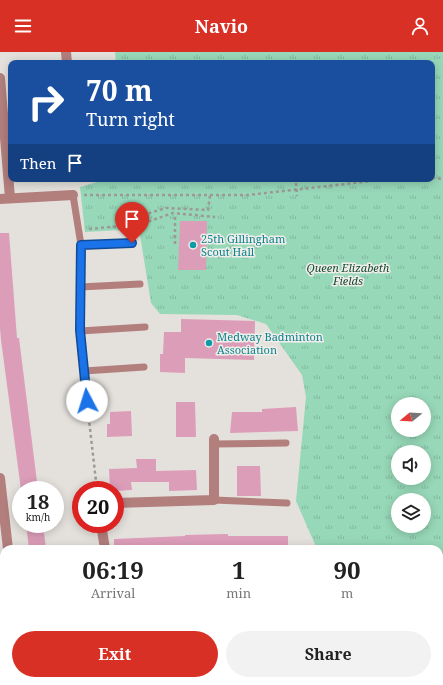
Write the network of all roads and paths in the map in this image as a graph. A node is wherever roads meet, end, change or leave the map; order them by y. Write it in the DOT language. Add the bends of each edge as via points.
graph roads {
  1 [pos="0,78"];
  2 [pos="6,96"];
  3 [pos="364,182"];
  4 [pos="296,183"];
  5 [pos="296,190"];
  6 [pos="73,195"];
  7 [pos="210,195"];
  8 [pos="297,196"];
  9 [pos="5,199"];
  10 [pos="175,214"];
  11 [pos="215,217"];
  12 [pos="132,225"];
  13 [pos="79,231"];
  14 [pos="132,243"];
  15 [pos="175,244"];
  16 [pos="81,245"];
  17 [pos="140,284"];
  18 [pos="80,287"];
  19 [pos="145,327"];
  20 [pos="80,330"];
  21 [pos="144,367"];
  22 [pos="84,371"];
  23 [pos="87,401"];
  24 [pos="214,442"];
  25 [pos="286,443"];
  26 [pos="0,478"];
  27 [pos="96,481"];
  28 [pos="214,500"];
  29 [pos="124,503"];
  30 [pos="287,503"];
  31 [pos="102,533"];
  32 [pos="8,545"];
  33 [pos="104,545"];
  1 -- 2 [label="street"];
  2 -- 9 [label="street"];
  3 -- 5 [label="path"];
  4 -- 5 [label="path"];
  5 -- 7 [label="path" via="248,195"];
  5 -- 8 [label="path"];
  6 -- 7 [label="path"];
  6 -- 9 [label="street"];
  6 -- 13 [label="lane"];
  7 -- 12 [label="path" via="208,210 166,208 133,218"];
  10 -- 11 [label="path"];
  10 -- 12 [label="path"];
  10 -- 15 [label="path"];
  12 -- 13 [label="path"];
  13 -- 16 [label="lane"];
  14 -- 16 [label="lane"];
  16 -- 18 [label="lane"];
  17 -- 18 [label="lane"];
  18 -- 20 [label="lane"];
  19 -- 20 [label="lane"];
  20 -- 22 [label="lane"];
  21 -- 22 [label="lane"];
  22 -- 23 [label="lane"];
  23 -- 27 [label="path"];
  24 -- 25 [label="lane"];
  24 -- 28 [label="street"];
  26 -- 32 [label="street"];
  28 -- 29 [label="street"];
  28 -- 30 [label="lane"];
  31 -- 33 [label="street"];
}
